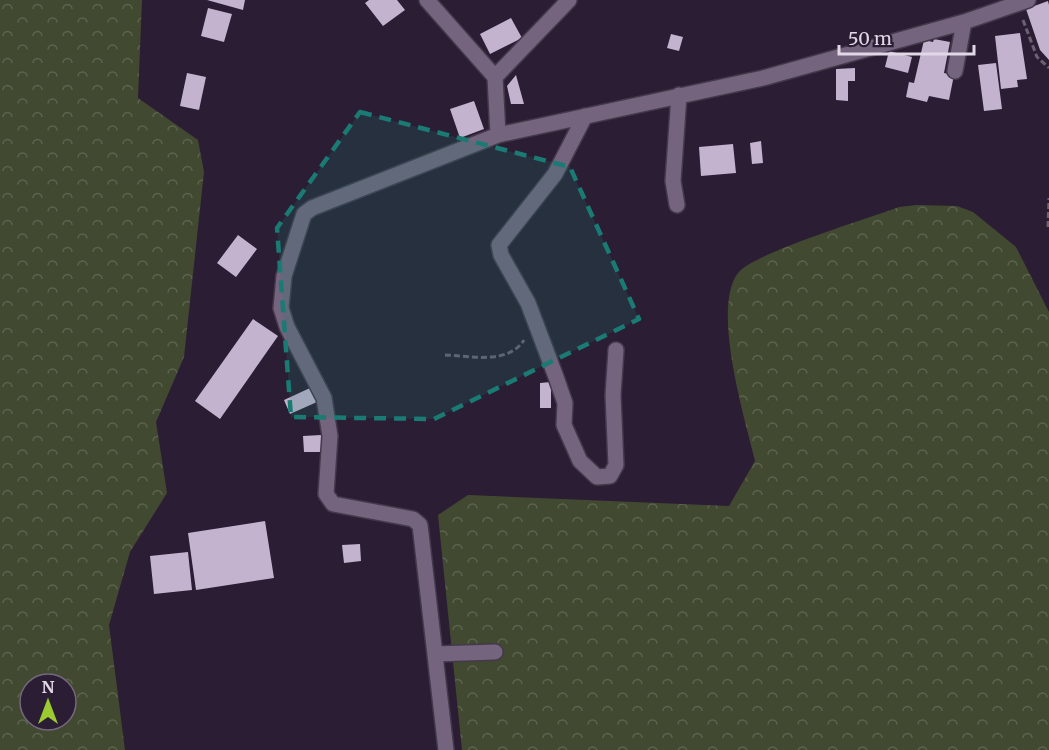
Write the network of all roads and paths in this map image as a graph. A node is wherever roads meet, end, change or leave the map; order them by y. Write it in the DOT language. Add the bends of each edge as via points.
graph roads {
  1 [pos="427,0"];
  2 [pos="569,0"];
  3 [pos="1022,2"];
  4 [pos="993,6"];
  5 [pos="964,22"];
  6 [pos="1049,68"];
  7 [pos="955,71"];
  8 [pos="495,77"];
  9 [pos="679,95"];
  10 [pos="585,116"];
  11 [pos="498,135"];
  12 [pos="1049,198"];
  13 [pos="677,205"];
  14 [pos="1048,227"];
  15 [pos="525,332"];
  16 [pos="616,350"];
  17 [pos="445,355"];
  18 [pos="495,652"];
  19 [pos="435,654"];
  20 [pos="446,750"];
  1 -- 8 [label="street"];
  2 -- 8 [label="street"];
  3 -- 4 [label="street"];
  3 -- 6 [label="path" via="1037,57"];
  4 -- 5 [label="street"];
  5 -- 7 [label="street"];
  5 -- 9 [label="street" via="773,75"];
  8 -- 11 [label="street"];
  9 -- 10 [label="street"];
  9 -- 13 [label="street" via="673,181"];
  10 -- 11 [label="street"];
  10 -- 16 [label="street" via="555,174 499,245 528,303 556,377 565,403 564,425 580,461 597,477 610,476 616,465"];
  11 -- 19 [label="street" via="312,208 304,214 282,289 281,308 287,327 324,398 330,436 326,494 333,504 413,519 420,525"];
  12 -- 14 [label="path"];
  15 -- 17 [label="path" via="524,342 501,357"];
  18 -- 19 [label="street"];
  19 -- 20 [label="street"];
}
